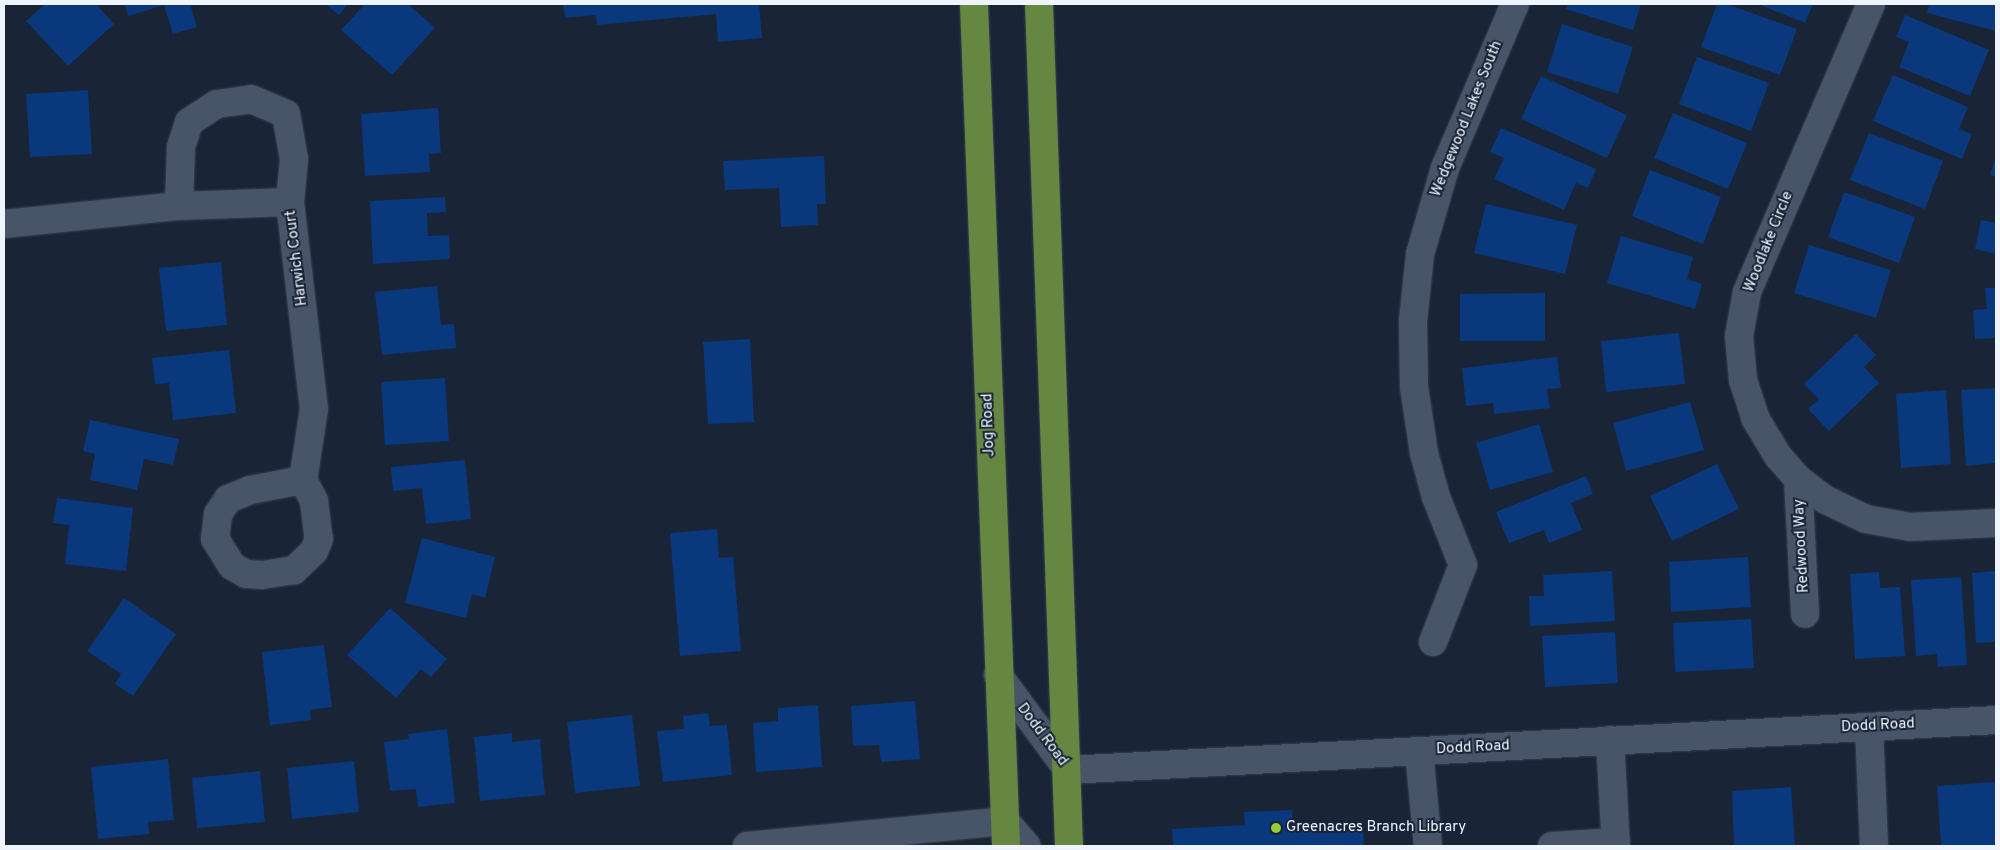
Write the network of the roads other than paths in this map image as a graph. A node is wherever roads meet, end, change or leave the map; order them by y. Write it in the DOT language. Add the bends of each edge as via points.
graph roads {
  1 [pos="974,4"];
  2 [pos="1039,4"];
  3 [pos="1515,4"];
  4 [pos="1871,4"];
  5 [pos="290,202"];
  6 [pos="179,206"];
  7 [pos="4,224"];
  8 [pos="1798,479"];
  9 [pos="303,480"];
  10 [pos="1996,523"];
  11 [pos="1805,614"];
  12 [pos="1433,642"];
  13 [pos="998,676"];
  14 [pos="1996,720"];
  15 [pos="1869,727"];
  16 [pos="1610,740"];
  17 [pos="1419,751"];
  18 [pos="1068,770"];
  19 [pos="1006,834"];
  20 [pos="1616,844"];
  21 [pos="780,845"];
  22 [pos="747,846"];
  23 [pos="1027,846"];
  24 [pos="1068,846"];
  25 [pos="1428,846"];
  26 [pos="1552,846"];
  27 [pos="1874,846"];
  1 -- 13 [label="main road, Jog Road"];
  2 -- 18 [label="main road"];
  3 -- 12 [label="street, Wedgewood Lakes South" via="1445,168 1420,254 1413,320 1414,388 1424,453 1436,497 1463,565"];
  4 -- 8 [label="street, Woodlake Circle" via="1754,271 1742,314 1739,336 1743,380 1755,418 1778,456"];
  5 -- 6 [label="street, Harwich Court"];
  5 -- 6 [label="street" via="294,159 286,114 250,99 217,104 189,122 181,147"];
  5 -- 9 [label="street, Harwich Court" via="314,409"];
  6 -- 7 [label="street, Harwich Court"];
  8 -- 10 [label="street, Woodlake Circle" via="1826,500 1866,519 1910,527"];
  8 -- 11 [label="street, Redwood Way"];
  13 -- 18 [label="street, Dodd Road"];
  13 -- 19 [label="main road, Jog Road"];
  14 -- 15 [label="street, Dodd Road"];
  15 -- 16 [label="street, Dodd Road"];
  15 -- 27 [label="street"];
  16 -- 17 [label="street, Dodd Road"];
  16 -- 20 [label="street"];
  17 -- 18 [label="street, Dodd Road"];
  17 -- 25 [label="street"];
  18 -- 24 [label="main road"];
  19 -- 21 [label="street"];
  19 -- 23 [label="street"];
  20 -- 26 [label="street"];
  21 -- 22 [label="street"];
}
